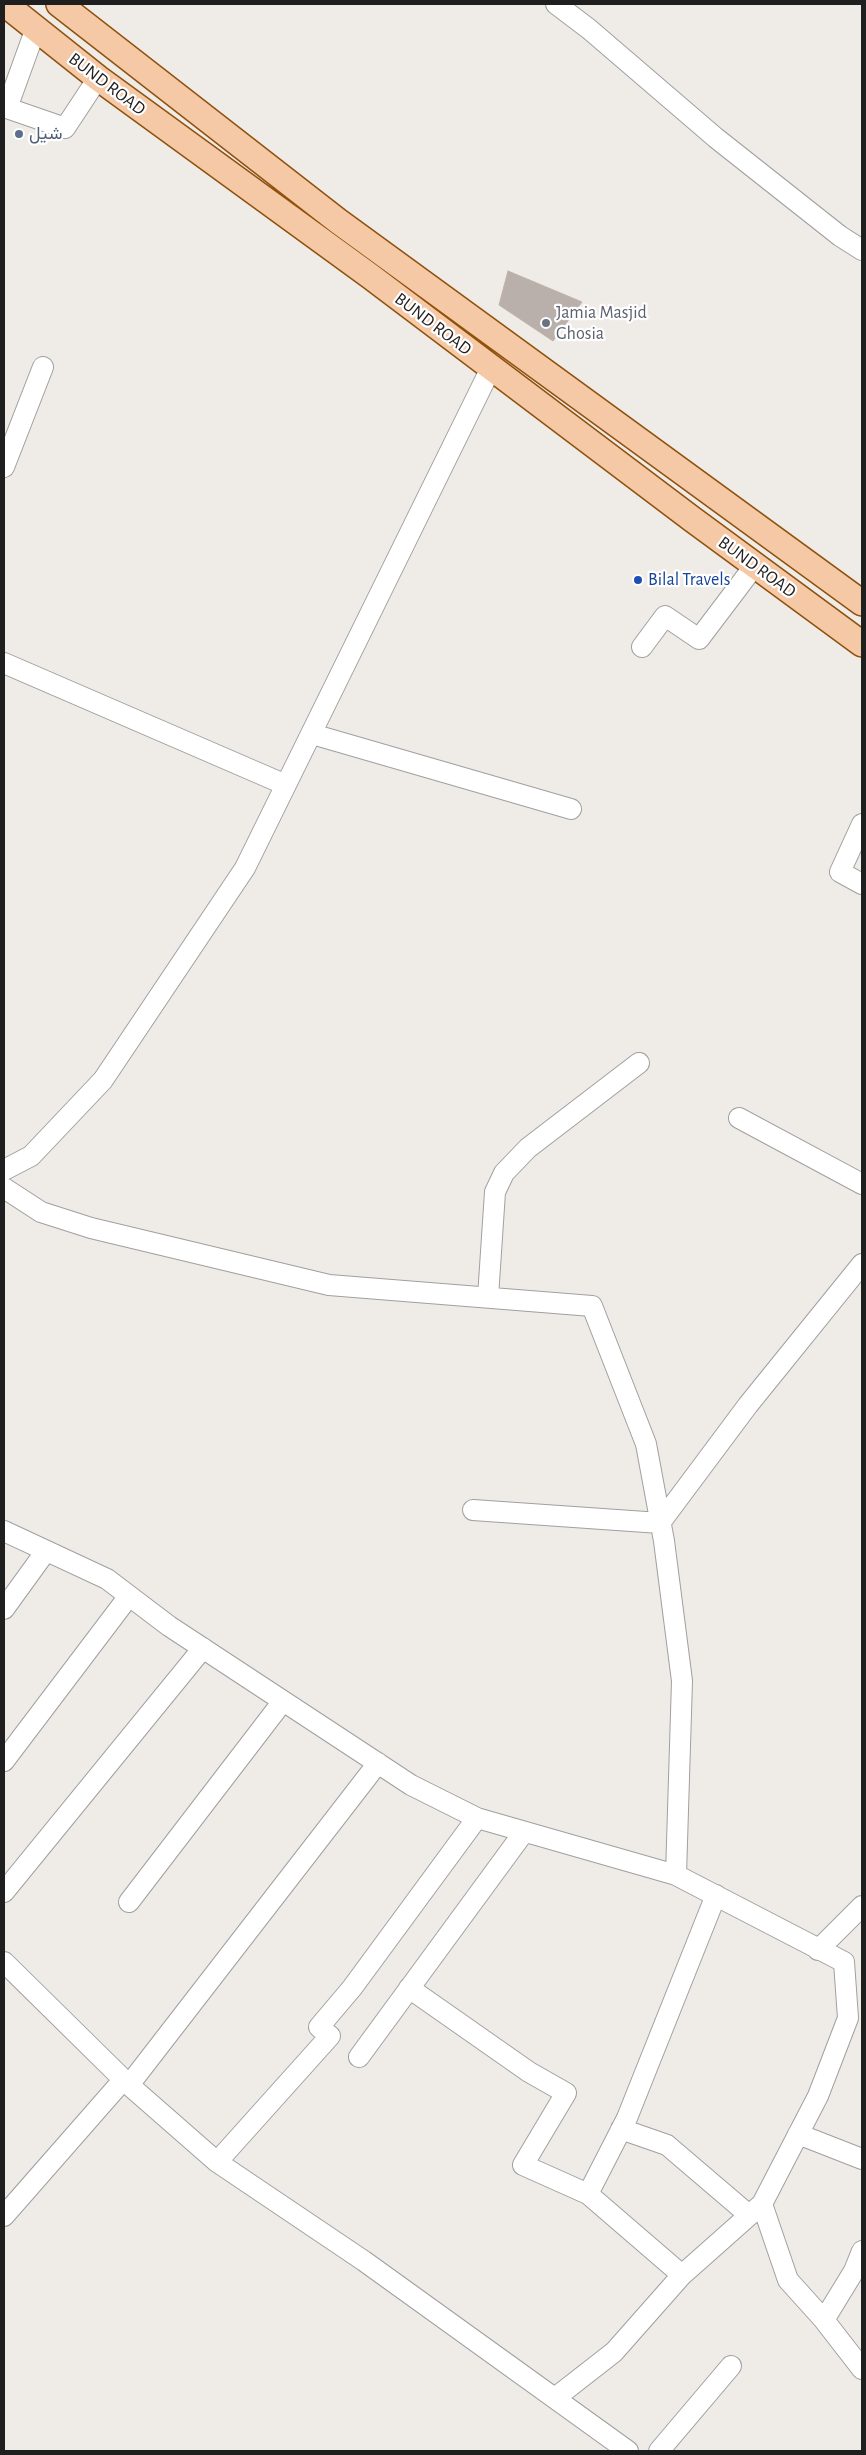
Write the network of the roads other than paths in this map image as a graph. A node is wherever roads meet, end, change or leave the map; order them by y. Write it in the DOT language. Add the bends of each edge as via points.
graph roads {
  1 [pos="4,4"];
  2 [pos="59,4"];
  3 [pos="556,4"];
  4 [pos="86,25"];
  5 [pos="36,28"];
  6 [pos="64,51"];
  7 [pos="98,78"];
  8 [pos="862,250"];
  9 [pos="42,368"];
  10 [pos="492,368"];
  11 [pos="4,467"];
  12 [pos="755,565"];
  13 [pos="862,602"];
  14 [pos="862,644"];
  15 [pos="642,647"];
  16 [pos="4,663"];
  17 [pos="312,734"];
  18 [pos="286,785"];
  19 [pos="571,809"];
  20 [pos="862,824"];
  21 [pos="862,884"];
  22 [pos="639,1063"];
  23 [pos="739,1118"];
  24 [pos="4,1170"];
  25 [pos="862,1184"];
  26 [pos="4,1188"];
  27 [pos="862,1264"];
  28 [pos="488,1297"];
  29 [pos="473,1510"];
  30 [pos="660,1523"];
  31 [pos="4,1531"];
  32 [pos="46,1551"];
  33 [pos="129,1596"];
  34 [pos="4,1609"];
  35 [pos="203,1648"];
  36 [pos="283,1701"];
  37 [pos="4,1760"];
  38 [pos="378,1763"];
  39 [pos="477,1818"];
  40 [pos="524,1832"];
  41 [pos="676,1875"];
  42 [pos="4,1892"];
  43 [pos="716,1895"];
  44 [pos="129,1902"];
  45 [pos="862,1906"];
  46 [pos="818,1950"];
  47 [pos="4,1962"];
  48 [pos="410,1988"];
  49 [pos="359,2057"];
  50 [pos="126,2082"];
  51 [pos="621,2129"];
  52 [pos="798,2134"];
  53 [pos="862,2159"];
  54 [pos="217,2162"];
  55 [pos="588,2194"];
  56 [pos="755,2209"];
  57 [pos="4,2216"];
  58 [pos="862,2251"];
  59 [pos="682,2275"];
  60 [pos="824,2320"];
  61 [pos="731,2366"];
  62 [pos="862,2369"];
  63 [pos="555,2398"];
  64 [pos="628,2451"];
  65 [pos="659,2451"];
  1 -- 5 [label="main road, BUND ROAD"];
  2 -- 4 [label="main road, BUND ROAD"];
  3 -- 8 [label="street" via="716,138"];
  4 -- 6 [label="main road"];
  4 -- 13 [label="main road, BUND ROAD" via="338,221"];
  5 -- 6 [label="main road, BUND ROAD"];
  5 -- 7 [label="street" via="7,108 65,128"];
  6 -- 7 [label="main road, BUND ROAD"];
  7 -- 10 [label="main road, BUND ROAD"];
  9 -- 11 [label="street"];
  10 -- 12 [label="main road, BUND ROAD"];
  10 -- 17 [label="street"];
  12 -- 14 [label="main road, BUND ROAD"];
  12 -- 15 [label="street" via="699,639 665,616"];
  16 -- 18 [label="street"];
  17 -- 18 [label="street"];
  17 -- 19 [label="street"];
  18 -- 24 [label="street" via="245,868 103,1080 31,1156"];
  20 -- 21 [label="street" via="840,872"];
  22 -- 28 [label="street" via="528,1148 504,1173 495,1192"];
  23 -- 25 [label="street"];
  26 -- 28 [label="street" via="41,1212 91,1228 329,1285"];
  27 -- 30 [label="street" via="748,1405"];
  28 -- 30 [label="street" via="592,1306 646,1444"];
  29 -- 30 [label="street"];
  30 -- 41 [label="street" via="682,1681"];
  31 -- 32 [label="street"];
  32 -- 33 [label="street" via="107,1580"];
  32 -- 34 [label="street"];
  33 -- 35 [label="street"];
  33 -- 37 [label="street"];
  35 -- 36 [label="street"];
  35 -- 42 [label="street"];
  36 -- 38 [label="street"];
  36 -- 44 [label="street"];
  38 -- 39 [label="street" via="412,1785"];
  38 -- 50 [label="street"];
  39 -- 40 [label="street"];
  39 -- 54 [label="street" via="352,1988 319,2026 330,2036"];
  40 -- 41 [label="street"];
  40 -- 48 [label="street"];
  41 -- 43 [label="street"];
  43 -- 46 [label="street"];
  43 -- 51 [label="street"];
  45 -- 46 [label="street"];
  46 -- 52 [label="street" via="844,1962 848,2018 818,2096"];
  47 -- 50 [label="street"];
  48 -- 49 [label="street"];
  48 -- 55 [label="street" via="529,2072 566,2093 523,2165"];
  50 -- 54 [label="street"];
  50 -- 57 [label="street"];
  51 -- 55 [label="street"];
  51 -- 56 [label="street" via="668,2145"];
  52 -- 53 [label="street"];
  52 -- 56 [label="street"];
  54 -- 63 [label="street" via="364,2261"];
  55 -- 59 [label="street"];
  56 -- 59 [label="street"];
  56 -- 60 [label="street" via="788,2280"];
  58 -- 60 [label="street" via="854,2271"];
  59 -- 63 [label="street" via="614,2352"];
  60 -- 62 [label="street"];
  61 -- 65 [label="street"];
  63 -- 64 [label="street"];
}
